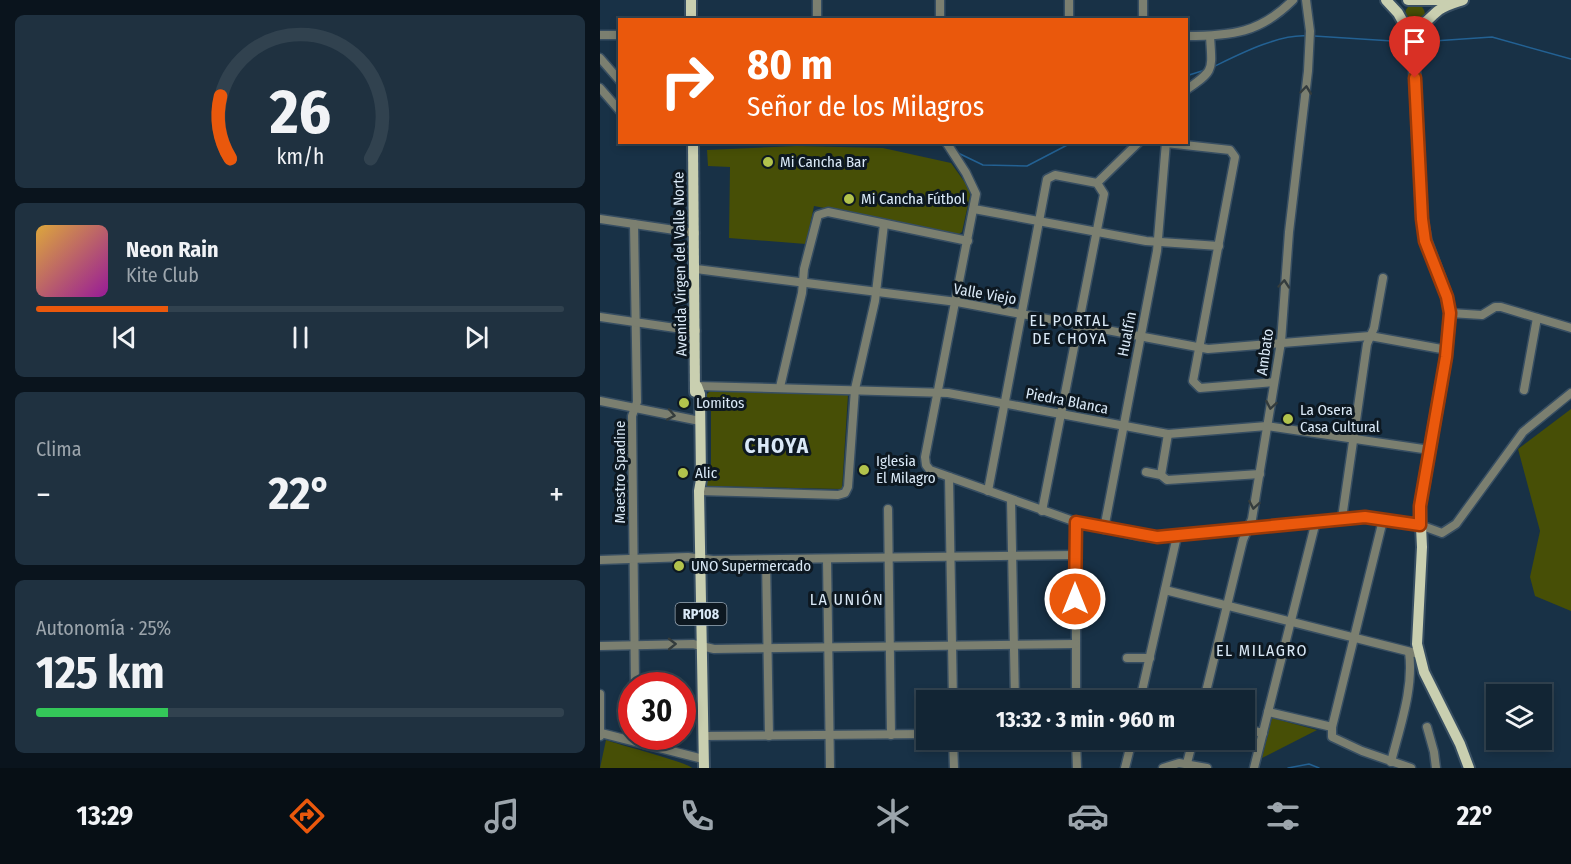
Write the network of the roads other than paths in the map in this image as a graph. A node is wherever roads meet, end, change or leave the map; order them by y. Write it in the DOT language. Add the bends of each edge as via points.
graph roads {
  1 [pos="691,0"];
  2 [pos="817,0"];
  3 [pos="940,0"];
  4 [pos="1069,0"];
  5 [pos="1143,0"];
  6 [pos="1293,0"];
  7 [pos="1306,0"];
  8 [pos="1386,0"];
  9 [pos="1446,0"];
  10 [pos="1458,0"];
  11 [pos="1463,0"];
  12 [pos="1467,0"];
  13 [pos="1413,1"];
  14 [pos="691,18"];
  15 [pos="817,18"];
  16 [pos="940,18"];
  17 [pos="1069,18"];
  18 [pos="1143,18"];
  19 [pos="1403,21"];
  20 [pos="1426,22"];
  21 [pos="600,35"];
  22 [pos="618,35"];
  23 [pos="1188,36"];
  24 [pos="1210,36"];
  25 [pos="1413,45"];
  26 [pos="600,58"];
  27 [pos="618,79"];
  28 [pos="600,88"];
  29 [pos="1188,89"];
  30 [pos="618,109"];
  31 [pos="947,144"];
  32 [pos="1137,144"];
  33 [pos="1166,144"];
  34 [pos="1175,144"];
  35 [pos="693,145"];
  36 [pos="1099,185"];
  37 [pos="974,209"];
  38 [pos="600,219"];
  39 [pos="1039,221"];
  40 [pos="634,224"];
  41 [pos="884,224"];
  42 [pos="1096,232"];
  43 [pos="695,233"];
  44 [pos="968,241"];
  45 [pos="1157,242"];
  46 [pos="1219,246"];
  47 [pos="696,269"];
  48 [pos="1383,278"];
  49 [pos="803,282"];
  50 [pos="875,292"];
  51 [pos="957,302"];
  52 [pos="1450,313"];
  53 [pos="1021,314"];
  54 [pos="600,317"];
  55 [pos="1537,318"];
  56 [pos="636,323"];
  57 [pos="1078,324"];
  58 [pos="1571,328"];
  59 [pos="696,331"];
  60 [pos="1140,336"];
  61 [pos="1370,336"];
  62 [pos="1281,342"];
  63 [pos="1199,348"];
  64 [pos="1447,350"];
  65 [pos="1274,382"];
  66 [pos="697,386"];
  67 [pos="780,387"];
  68 [pos="855,389"];
  69 [pos="1524,390"];
  70 [pos="940,393"];
  71 [pos="1571,393"];
  72 [pos="600,401"];
  73 [pos="1004,403"];
  74 [pos="635,408"];
  75 [pos="1061,414"];
  76 [pos="698,420"];
  77 [pos="1124,426"];
  78 [pos="1267,426"];
  79 [pos="1168,434"];
  80 [pos="1355,437"];
  81 [pos="1430,450"];
  82 [pos="1146,472"];
  83 [pos="1260,474"];
  84 [pos="1161,475"];
  85 [pos="949,477"];
  86 [pos="699,491"];
  87 [pos="988,491"];
  88 [pos="1011,500"];
  89 [pos="888,509"];
  90 [pos="1042,511"];
  91 [pos="1342,518"];
  92 [pos="1383,520"];
  93 [pos="1316,521"];
  94 [pos="1076,522"];
  95 [pos="1420,525"];
  96 [pos="1104,529"];
  97 [pos="1248,529"];
  98 [pos="1177,536"];
  99 [pos="1075,555"];
  100 [pos="1013,556"];
  101 [pos="951,557"];
  102 [pos="700,558"];
  103 [pos="889,558"];
  104 [pos="634,559"];
  105 [pos="827,559"];
  106 [pos="600,560"];
  107 [pos="765,560"];
  108 [pos="1165,590"];
  109 [pos="1228,606"];
  110 [pos="1291,622"];
  111 [pos="1354,638"];
  112 [pos="1014,644"];
  113 [pos="1075,644"];
  114 [pos="635,645"];
  115 [pos="701,645"];
  116 [pos="952,645"];
  117 [pos="600,646"];
  118 [pos="891,646"];
  119 [pos="828,647"];
  120 [pos="767,648"];
  121 [pos="1414,653"];
  122 [pos="1127,658"];
  123 [pos="1150,658"];
  124 [pos="635,672"];
  125 [pos="953,690"];
  126 [pos="1015,690"];
  127 [pos="1076,690"];
  128 [pos="1142,690"];
  129 [pos="1207,690"];
  130 [pos="600,694"];
  131 [pos="1268,712"];
  132 [pos="1332,727"];
  133 [pos="1426,727"];
  134 [pos="1255,731"];
  135 [pos="1263,733"];
  136 [pos="916,734"];
  137 [pos="600,735"];
  138 [pos="830,735"];
  139 [pos="891,735"];
  140 [pos="703,736"];
  141 [pos="769,736"];
  142 [pos="618,738"];
  143 [pos="664,750"];
  144 [pos="953,750"];
  145 [pos="1076,750"];
  146 [pos="1130,750"];
  147 [pos="1190,750"];
  148 [pos="1391,762"];
  149 [pos="1187,763"];
  150 [pos="704,764"];
  151 [pos="830,768"];
  152 [pos="954,768"];
  153 [pos="1077,768"];
  154 [pos="1125,768"];
  155 [pos="1163,768"];
  156 [pos="1207,768"];
  157 [pos="1254,768"];
  158 [pos="1411,768"];
  159 [pos="1436,768"];
  160 [pos="1469,768"];
  1 -- 14 [label="main road"];
  2 -- 15 [label="street"];
  3 -- 16 [label="street"];
  4 -- 17 [label="street"];
  5 -- 18 [label="street"];
  6 -- 24 [label="street" via="1268,22 1252,29"];
  62 -- 7 [label="street, Ambato, one-way" via="1310,42"];
  8 -- 19 [label="main road"];
  9 -- 13 [label="main road"];
  10 -- 11 [label="main road"];
  11 -- 12 [label="main road"];
  11 -- 20 [label="main road" via="1442,8"];
  13 -- 19 [label="main road" via="1404,6"];
  13 -- 20 [label="main road" via="1428,9"];
  19 -- 20 [label="main road" via="1415,28"];
  19 -- 25 [label="main road"];
  20 -- 25 [label="main road"];
  21 -- 22 [label="street"];
  23 -- 24 [label="street"];
  24 -- 29 [label="street" via="1209,74"];
  25 -- 52 [label="main road" via="1425,241"];
  26 -- 27 [label="street"];
  28 -- 30 [label="street"];
  31 -- 37 [label="street" via="975,188"];
  32 -- 36 [label="street"];
  33 -- 45 [label="street, Hualfín"];
  34 -- 46 [label="street" via="1230,150 1235,164"];
  35 -- 43 [label="main road, Avenida Virgen del Valle Norte / RP108"];
  36 -- 39 [label="street" via="1049,176"];
  36 -- 42 [label="street" via="1104,194"];
  37 -- 39 [label="street"];
  37 -- 44 [label="street"];
  38 -- 40 [label="street"];
  39 -- 42 [label="street"];
  39 -- 53 [label="street"];
  40 -- 43 [label="street"];
  40 -- 56 [label="street, Maestro Spadine"];
  41 -- 44 [label="street"];
  41 -- 49 [label="street" via="828,212 818,214"];
  41 -- 50 [label="street"];
  42 -- 45 [label="street"];
  42 -- 57 [label="street"];
  43 -- 47 [label="main road, Avenida Virgen del Valle Norte / RP108"];
  44 -- 51 [label="street"];
  45 -- 46 [label="street"];
  45 -- 60 [label="street, Hualfín"];
  46 -- 63 [label="street"];
  47 -- 49 [label="street, Valle Viejo"];
  47 -- 59 [label="main road, Avenida Virgen del Valle Norte / RP108"];
  48 -- 61 [label="street"];
  49 -- 50 [label="street, Valle Viejo"];
  49 -- 67 [label="street"];
  50 -- 51 [label="street, Valle Viejo"];
  50 -- 68 [label="street"];
  51 -- 53 [label="street, Valle Viejo"];
  51 -- 70 [label="street"];
  52 -- 55 [label="street" via="1482,315 1501,307"];
  52 -- 64 [label="main road"];
  53 -- 57 [label="street, Valle Viejo"];
  53 -- 73 [label="street"];
  54 -- 56 [label="street"];
  55 -- 58 [label="street"];
  55 -- 69 [label="street"];
  56 -- 59 [label="street"];
  56 -- 74 [label="street, Maestro Spadine"];
  57 -- 60 [label="street, Valle Viejo"];
  57 -- 75 [label="street"];
  59 -- 66 [label="main road, Avenida Virgen del Valle Norte / RP108"];
  60 -- 63 [label="street, Valle Viejo"];
  60 -- 77 [label="street, Hualfín"];
  61 -- 62 [label="street, Valle Viejo"];
  61 -- 64 [label="street, Valle Viejo"];
  61 -- 80 [label="street"];
  62 -- 63 [label="street, Valle Viejo"];
  62 -- 65 [label="street, Ambato"];
  63 -- 65 [label="street" via="1193,381 1196,386"];
  64 -- 81 [label="main road"];
  65 -- 78 [label="street, Ambato, one-way"];
  66 -- 67 [label="street, Piedra Blanca"];
  66 -- 76 [label="main road, Avenida Virgen del Valle Norte / RP108"];
  67 -- 68 [label="street, Piedra Blanca"];
  68 -- 70 [label="street, Piedra Blanca"];
  68 -- 86 [label="street" via="845,493"];
  70 -- 73 [label="street, Piedra Blanca"];
  70 -- 85 [label="street" via="926,465"];
  71 -- 95 [label="street" via="1523,432 1449,531 1442,533"];
  72 -- 74 [label="street"];
  73 -- 75 [label="street, Piedra Blanca"];
  73 -- 87 [label="street"];
  74 -- 76 [label="street, one-way"];
  74 -- 104 [label="street, Maestro Spadine"];
  75 -- 77 [label="street, Piedra Blanca"];
  75 -- 90 [label="street"];
  76 -- 86 [label="main road, Avenida Virgen del Valle Norte / RP108"];
  77 -- 79 [label="street, Piedra Blanca"];
  77 -- 96 [label="street, Hualfín"];
  78 -- 79 [label="street, Piedra Blanca"];
  78 -- 80 [label="street, Piedra Blanca"];
  78 -- 83 [label="street, Ambato"];
  79 -- 84 [label="street"];
  80 -- 81 [label="street, Piedra Blanca"];
  80 -- 91 [label="street"];
  81 -- 95 [label="main road"];
  82 -- 84 [label="street"];
  83 -- 84 [label="street" via="1167,480"];
  83 -- 97 [label="street, Ambato, one-way"];
  85 -- 87 [label="street"];
  85 -- 101 [label="street"];
  86 -- 102 [label="main road, Avenida Virgen del Valle Norte / RP108"];
  87 -- 88 [label="street"];
  88 -- 90 [label="street"];
  88 -- 100 [label="street"];
  89 -- 103 [label="street"];
  90 -- 94 [label="street"];
  91 -- 92 [label="street"];
  91 -- 93 [label="street"];
  92 -- 95 [label="street"];
  92 -- 111 [label="street"];
  93 -- 97 [label="street"];
  93 -- 110 [label="street"];
  94 -- 96 [label="street"];
  94 -- 99 [label="street"];
  95 -- 121 [label="main road" via="1422,548"];
  96 -- 98 [label="street" via="1139,536"];
  97 -- 98 [label="street"];
  97 -- 109 [label="street, Ambato"];
  98 -- 108 [label="street"];
  99 -- 100 [label="street"];
  99 -- 113 [label="street"];
  100 -- 101 [label="street"];
  100 -- 112 [label="street"];
  101 -- 103 [label="street"];
  101 -- 116 [label="street"];
  102 -- 104 [label="street"];
  102 -- 107 [label="street"];
  102 -- 115 [label="main road, Avenida Virgen del Valle Norte / RP108"];
  103 -- 105 [label="street"];
  103 -- 118 [label="street"];
  104 -- 106 [label="street"];
  104 -- 114 [label="street, Maestro Spadine"];
  105 -- 107 [label="street"];
  105 -- 119 [label="street"];
  107 -- 120 [label="street"];
  108 -- 109 [label="street"];
  108 -- 123 [label="street"];
  109 -- 110 [label="street"];
  109 -- 129 [label="street, Ambato"];
  110 -- 111 [label="street"];
  110 -- 131 [label="street"];
  111 -- 121 [label="street"];
  111 -- 132 [label="street"];
  112 -- 113 [label="street"];
  112 -- 116 [label="street"];
  112 -- 126 [label="street"];
  113 -- 127 [label="street"];
  114 -- 115 [label="street, one-way"];
  114 -- 117 [label="street"];
  114 -- 124 [label="street, Maestro Spadine"];
  115 -- 120 [label="street" via="714,649"];
  115 -- 140 [label="main road, Avenida Virgen del Valle Norte / RP108"];
  116 -- 118 [label="street"];
  116 -- 125 [label="street"];
  118 -- 119 [label="street"];
  118 -- 139 [label="street"];
  119 -- 120 [label="street"];
  119 -- 138 [label="street"];
  120 -- 141 [label="street"];
  121 -- 148 [label="street"];
  121 -- 160 [label="main road"];
  122 -- 123 [label="street"];
  123 -- 128 [label="street"];
  130 -- 137 [label="street"];
  131 -- 132 [label="street"];
  131 -- 135 [label="street"];
  132 -- 148 [label="street" via="1332,737"];
  133 -- 159 [label="street"];
  134 -- 135 [label="street"];
  135 -- 157 [label="street"];
  136 -- 139 [label="street"];
  137 -- 142 [label="street"];
  138 -- 139 [label="street"];
  138 -- 141 [label="street"];
  138 -- 151 [label="street"];
  140 -- 141 [label="street"];
  140 -- 150 [label="main road, Avenida Virgen del Valle Norte / RP108"];
  143 -- 150 [label="street"];
  144 -- 152 [label="street"];
  145 -- 153 [label="street"];
  146 -- 154 [label="street"];
  147 -- 149 [label="street"];
  148 -- 158 [label="street"];
  149 -- 155 [label="street"];
  149 -- 156 [label="street"];
}
